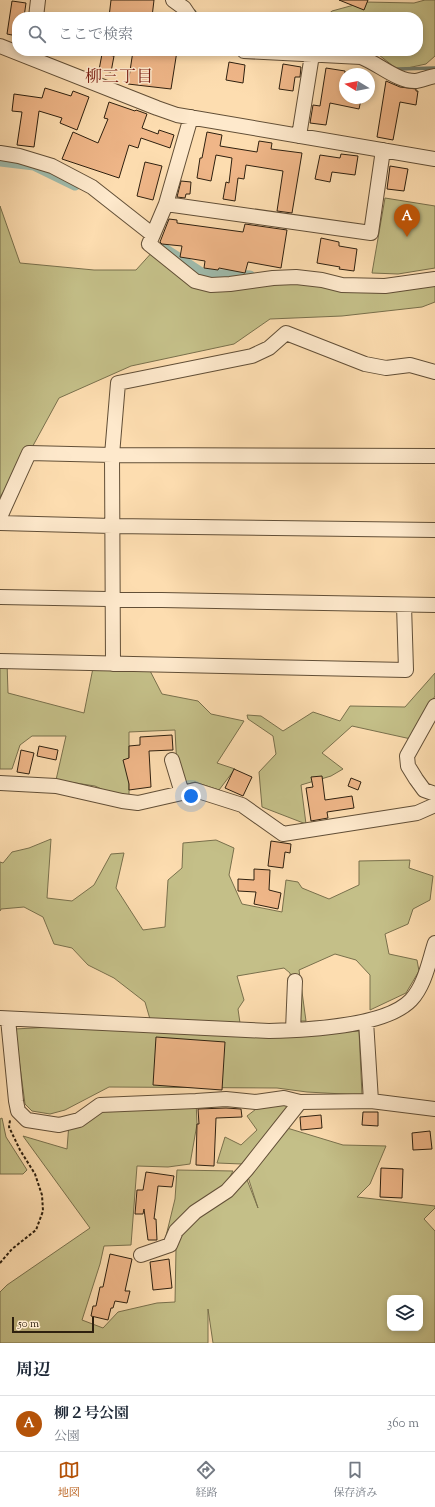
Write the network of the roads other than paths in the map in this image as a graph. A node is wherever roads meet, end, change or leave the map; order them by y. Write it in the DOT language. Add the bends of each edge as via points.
graph roads {
  1 [pos="38,0"];
  2 [pos="173,0"];
  3 [pos="37,12"];
  4 [pos="187,12"];
  5 [pos="0,46"];
  6 [pos="12,49"];
  7 [pos="35,56"];
  8 [pos="312,56"];
  9 [pos="336,56"];
  10 [pos="435,76"];
  11 [pos="192,117"];
  12 [pos="299,136"];
  13 [pos="383,150"];
  14 [pos="0,153"];
  15 [pos="435,159"];
  16 [pos="166,204"];
  17 [pos="153,235"];
  18 [pos="435,279"];
  19 [pos="435,372"];
  20 [pos="112,455"];
  21 [pos="435,456"];
  22 [pos="0,517"];
  23 [pos="0,523"];
  24 [pos="112,526"];
  25 [pos="435,530"];
  26 [pos="0,597"];
  27 [pos="112,599"];
  28 [pos="404,605"];
  29 [pos="435,605"];
  30 [pos="0,661"];
  31 [pos="113,664"];
  32 [pos="435,706"];
  33 [pos="172,760"];
  34 [pos="0,783"];
  35 [pos="182,793"];
  36 [pos="435,794"];
  37 [pos="435,805"];
  38 [pos="435,943"];
  39 [pos="295,981"];
  40 [pos="4,1018"];
  41 [pos="366,1021"];
  42 [pos="293,1030"];
  43 [pos="371,1101"];
  44 [pos="300,1102"];
  45 [pos="435,1109"];
  46 [pos="141,1255"];
  1 -- 3 [label="street"];
  2 -- 4 [label="street"];
  5 -- 6 [label="street"];
  7 -- 11 [label="street" via="157,108"];
  8 -- 12 [label="street"];
  9 -- 10 [label="street" via="361,57 402,79 416,81"];
  11 -- 12 [label="street"];
  11 -- 16 [label="street"];
  12 -- 13 [label="street"];
  13 -- 15 [label="street"];
  13 -- 16 [label="street" via="371,232"];
  14 -- 17 [label="street" via="52,166 92,187"];
  16 -- 17 [label="street"];
  17 -- 18 [label="street" via="148,244 195,281 211,285 296,277 342,285 385,286"];
  19 -- 20 [label="street" via="410,365 386,368 365,364 286,333 269,348 252,356 118,383"];
  20 -- 21 [label="street"];
  20 -- 22 [label="street" via="28,453"];
  20 -- 24 [label="street"];
  23 -- 24 [label="street"];
  24 -- 25 [label="street"];
  24 -- 27 [label="street"];
  26 -- 27 [label="street"];
  27 -- 28 [label="street"];
  27 -- 31 [label="street"];
  28 -- 29 [label="street"];
  28 -- 31 [label="street" via="406,670"];
  30 -- 31 [label="street"];
  32 -- 36 [label="street" via="407,756 408,766 424,790"];
  33 -- 35 [label="street"];
  34 -- 35 [label="street" via="56,786 138,803"];
  35 -- 37 [label="street" via="195,790 242,806 284,834 417,813"];
  38 -- 41 [label="street" via="422,984 412,999 398,1010"];
  39 -- 42 [label="street"];
  40 -- 42 [label="street"];
  40 -- 44 [label="street" via="18,1111 27,1120 59,1125 79,1120 100,1105 226,1099 256,1102 284,1098"];
  41 -- 42 [label="street"];
  41 -- 43 [label="street"];
  43 -- 44 [label="street"];
  43 -- 45 [label="street"];
  44 -- 46 [label="street" via="247,1169 227,1190 194,1212 176,1230 170,1245"];
}
